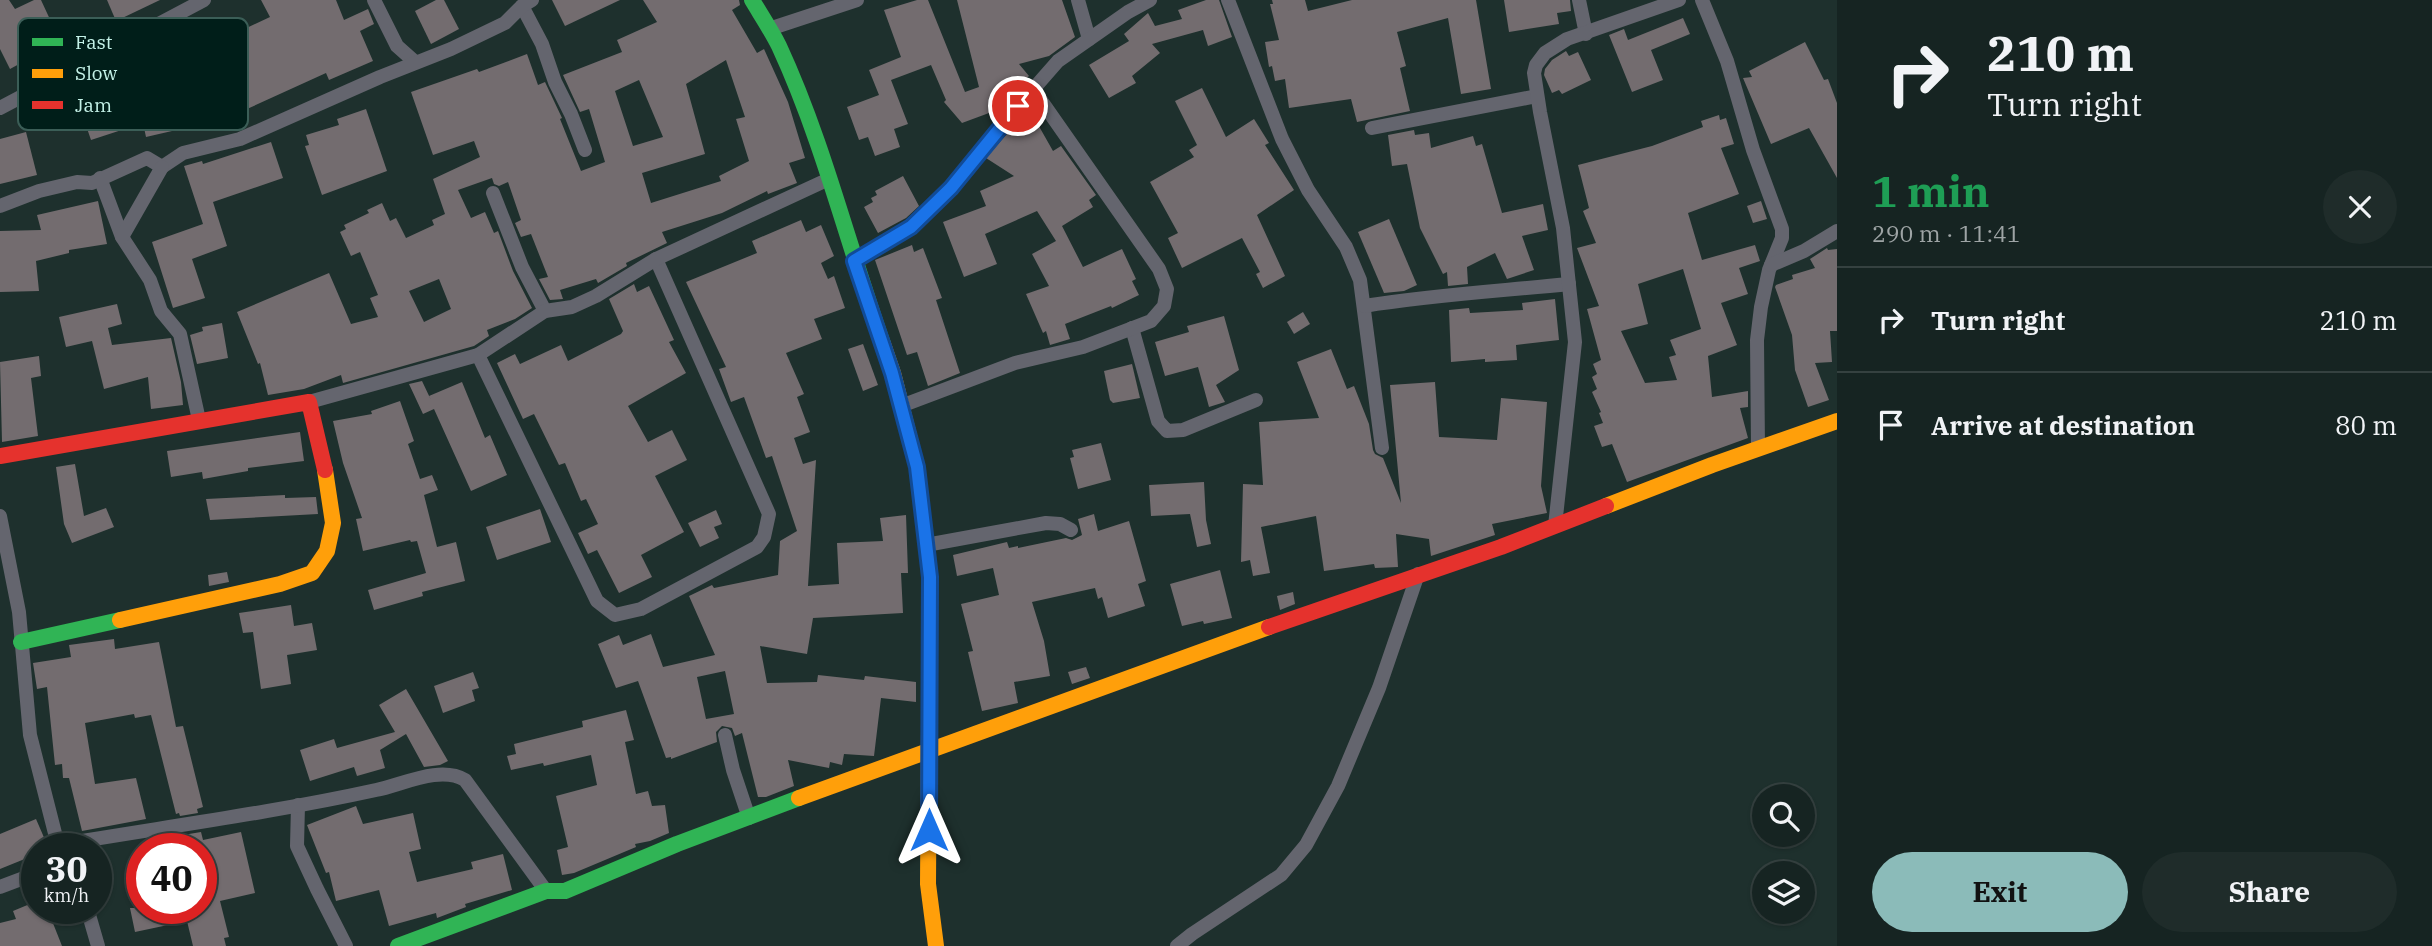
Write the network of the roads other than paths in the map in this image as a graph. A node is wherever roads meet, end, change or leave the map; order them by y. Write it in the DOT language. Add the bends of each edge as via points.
graph roads {
  1 [pos="204,0"];
  2 [pos="374,0"];
  3 [pos="752,0"];
  4 [pos="857,0"];
  5 [pos="1078,0"];
  6 [pos="1150,0"];
  7 [pos="1228,0"];
  8 [pos="1579,0"];
  9 [pos="1679,0"];
  10 [pos="1702,0"];
  11 [pos="527,3"];
  12 [pos="170,18"];
  13 [pos="769,29"];
  14 [pos="1586,34"];
  15 [pos="1089,39"];
  16 [pos="415,62"];
  17 [pos="1033,89"];
  18 [pos="1537,96"];
  19 [pos="18,98"];
  20 [pos="0,108"];
  21 [pos="1372,128"];
  22 [pos="585,150"];
  23 [pos="162,167"];
  24 [pos="100,178"];
  25 [pos="829,179"];
  26 [pos="493,193"];
  27 [pos="0,206"];
  28 [pos="1837,231"];
  29 [pos="122,237"];
  30 [pos="1782,238"];
  31 [pos="1804,251"];
  32 [pos="656,259"];
  33 [pos="854,261"];
  34 [pos="1771,265"];
  35 [pos="1569,284"];
  36 [pos="1364,306"];
  37 [pos="545,311"];
  38 [pos="1132,328"];
  39 [pos="478,355"];
  40 [pos="1256,400"];
  41 [pos="309,402"];
  42 [pos="901,406"];
  43 [pos="199,420"];
  44 [pos="1837,421"];
  45 [pos="1382,449"];
  46 [pos="1758,449"];
  47 [pos="0,457"];
  48 [pos="0,516"];
  49 [pos="1555,526"];
  50 [pos="1071,530"];
  51 [pos="926,545"];
  52 [pos="1418,574"];
  53 [pos="21,642"];
  54 [pos="725,735"];
  55 [pos="930,749"];
  56 [pos="298,805"];
  57 [pos="749,818"];
  58 [pos="55,833"];
  59 [pos="112,838"];
  60 [pos="21,879"];
  61 [pos="0,887"];
  62 [pos="546,891"];
  63 [pos="92,924"];
  64 [pos="98,946"];
  65 [pos="346,946"];
  66 [pos="398,946"];
  67 [pos="936,946"];
  68 [pos="1177,946"];
  1 -- 12 [label="street"];
  2 -- 16 [label="street" via="397,46"];
  3 -- 13 [label="street"];
  4 -- 13 [label="street"];
  5 -- 15 [label="street"];
  6 -- 15 [label="street"];
  7 -- 36 [label="street" via="1282,139 1308,190 1346,247 1360,280"];
  8 -- 14 [label="street"];
  9 -- 14 [label="street"];
  10 -- 30 [label="street" via="1727,61"];
  11 -- 16 [label="street" via="505,23"];
  11 -- 22 [label="street"];
  13 -- 25 [label="street" via="815,133"];
  14 -- 18 [label="street" via="1567,39 1540,59 1534,73"];
  15 -- 17 [label="street" via="1058,61"];
  16 -- 23 [label="street" via="240,139 183,153"];
  17 -- 33 [label="street" via="951,188 911,227"];
  17 -- 38 [label="street" via="1159,269 1167,289 1164,306 1151,321"];
  18 -- 21 [label="street"];
  18 -- 35 [label="street"];
  19 -- 20 [label="street"];
  23 -- 24 [label="street" via="147,158"];
  23 -- 29 [label="street"];
  24 -- 27 [label="street" via="38,191"];
  24 -- 29 [label="street"];
  25 -- 32 [label="street"];
  25 -- 33 [label="street"];
  26 -- 37 [label="street"];
  28 -- 31 [label="street"];
  29 -- 43 [label="street" via="150,280 161,311 180,334"];
  30 -- 31 [label="street"];
  30 -- 34 [label="street"];
  31 -- 34 [label="street"];
  32 -- 37 [label="street" via="596,296 572,307"];
  32 -- 39 [label="street" via="769,514 757,547 717,569 641,609 615,615 597,601"];
  33 -- 42 [label="street"];
  34 -- 46 [label="street" via="1757,340"];
  35 -- 36 [label="street"];
  35 -- 49 [label="street" via="1574,342"];
  36 -- 45 [label="street"];
  37 -- 39 [label="street"];
  38 -- 40 [label="street" via="1158,421 1167,431 1183,430"];
  38 -- 42 [label="street" via="1015,363"];
  39 -- 41 [label="street"];
  41 -- 43 [label="street"];
  41 -- 53 [label="street" via="333,523 327,551 312,573"];
  42 -- 51 [label="street" via="917,467"];
  43 -- 47 [label="street"];
  44 -- 46 [label="street"];
  46 -- 49 [label="street"];
  48 -- 53 [label="street"];
  49 -- 52 [label="street"];
  50 -- 51 [label="street" via="1046,523"];
  51 -- 55 [label="street"];
  52 -- 55 [label="street"];
  52 -- 68 [label="street" via="1380,688 1338,786 1306,845 1281,875"];
  53 -- 58 [label="street" via="30,735"];
  54 -- 57 [label="street"];
  55 -- 57 [label="street"];
  55 -- 67 [label="street" via="928,884"];
  56 -- 59 [label="street"];
  56 -- 62 [label="street" via="435,775 458,776"];
  56 -- 65 [label="street" via="297,846"];
  57 -- 62 [label="street" via="565,891"];
  60 -- 61 [label="street"];
  62 -- 66 [label="street"];
  63 -- 64 [label="street"];
}
